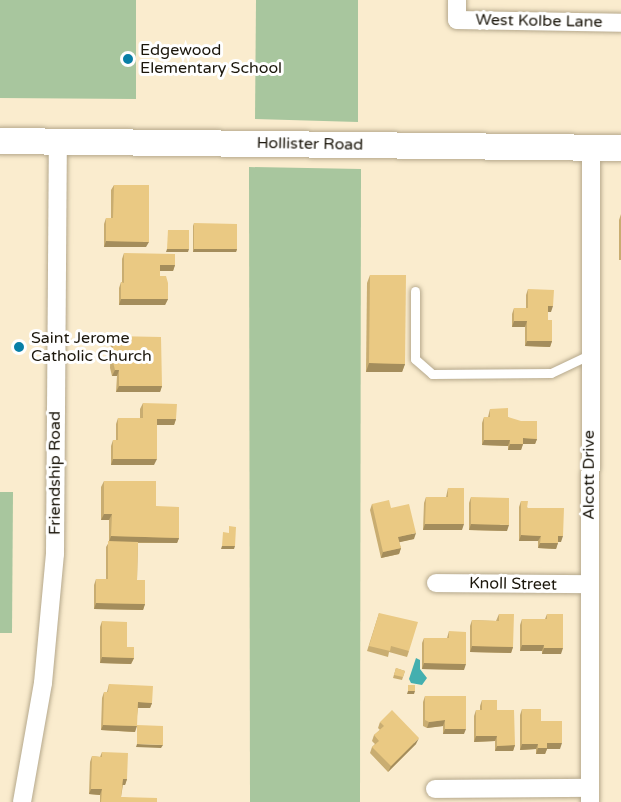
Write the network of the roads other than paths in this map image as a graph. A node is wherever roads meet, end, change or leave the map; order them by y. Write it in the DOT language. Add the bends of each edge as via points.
graph roads {
  1 [pos="457,0"];
  2 [pos="621,23"];
  3 [pos="0,141"];
  4 [pos="58,142"];
  5 [pos="591,147"];
  6 [pos="621,148"];
  7 [pos="415,291"];
  8 [pos="590,355"];
  9 [pos="436,583"];
  10 [pos="590,584"];
  11 [pos="435,789"];
  12 [pos="590,795"];
  13 [pos="22,802"];
  1 -- 2 [label="street, West Kolbe Lane" via="457,20"];
  3 -- 4 [label="street, Hollister Road"];
  4 -- 5 [label="street, Hollister Road"];
  4 -- 13 [label="street, Friendship Road" via="55,554 43,683"];
  5 -- 6 [label="street, Hollister Road"];
  5 -- 8 [label="street, Alcott Drive"];
  7 -- 8 [label="lane" via="415,359 432,374 551,373"];
  8 -- 10 [label="street, Alcott Drive"];
  9 -- 10 [label="street, Knoll Street"];
  10 -- 12 [label="street, Alcott Drive"];
  11 -- 12 [label="street"];
}
